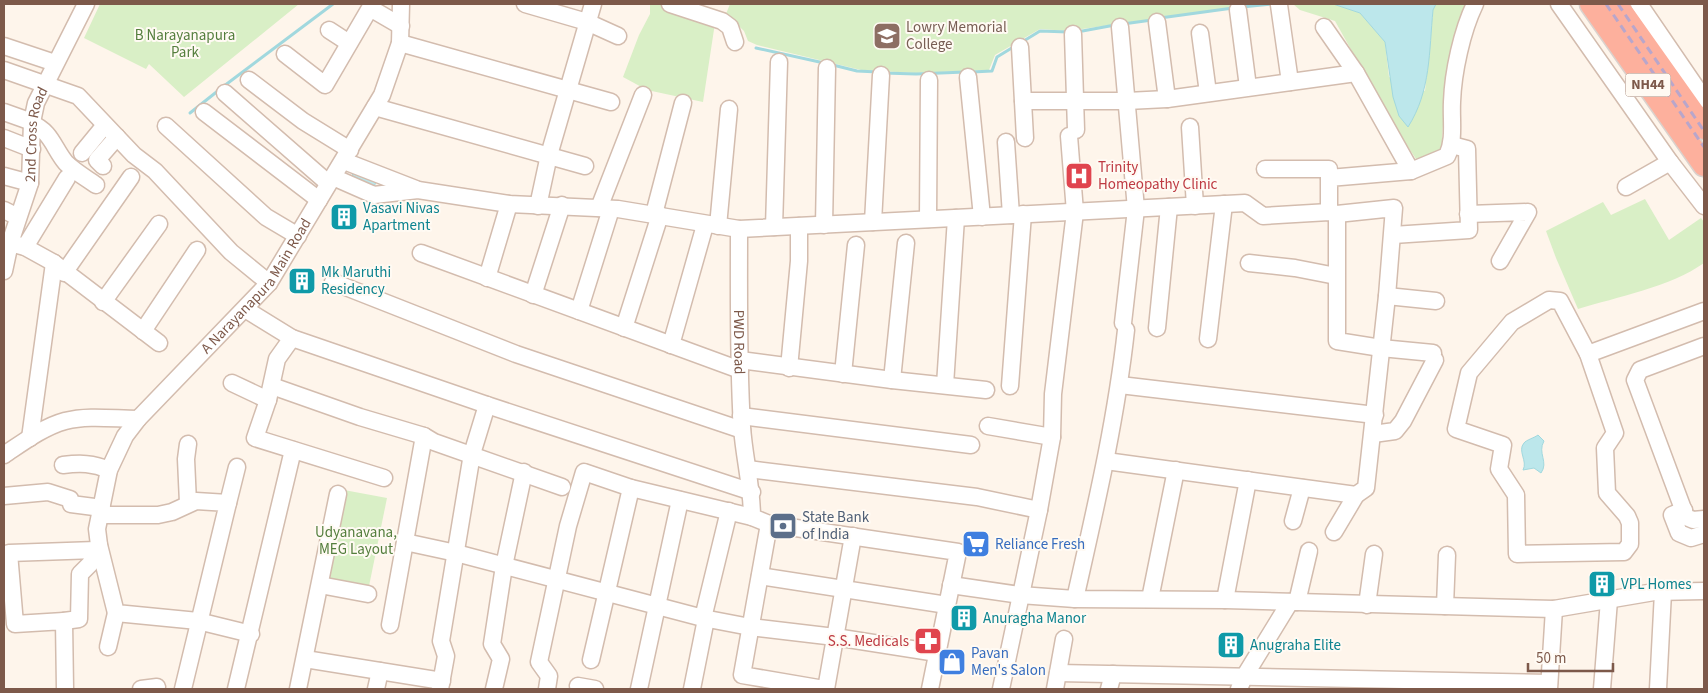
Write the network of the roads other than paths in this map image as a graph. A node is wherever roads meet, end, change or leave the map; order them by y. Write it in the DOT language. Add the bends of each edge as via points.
graph roads {
  1 [pos="401,4"];
  2 [pos="525,4"];
  3 [pos="593,4"];
  4 [pos="670,4"];
  5 [pos="1475,4"];
  6 [pos="1560,4"];
  7 [pos="1591,4"];
  8 [pos="1616,4"];
  9 [pos="1639,4"];
  10 [pos="80,5"];
  11 [pos="1279,5"];
  12 [pos="1238,10"];
  13 [pos="588,22"];
  14 [pos="1158,22"];
  15 [pos="401,26"];
  16 [pos="1120,27"];
  17 [pos="1324,27"];
  18 [pos="330,30"];
  19 [pos="1200,33"];
  20 [pos="1073,34"];
  21 [pos="618,36"];
  22 [pos="735,42"];
  23 [pos="349,43"];
  24 [pos="400,43"];
  25 [pos="4,46"];
  26 [pos="1020,47"];
  27 [pos="285,54"];
  28 [pos="779,62"];
  29 [pos="55,63"];
  30 [pos="827,68"];
  31 [pos="4,70"];
  32 [pos="1356,73"];
  33 [pos="881,75"];
  34 [pos="968,77"];
  35 [pos="249,80"];
  36 [pos="929,80"];
  37 [pos="1290,82"];
  38 [pos="43,85"];
  39 [pos="1248,88"];
  40 [pos="569,89"];
  41 [pos="224,93"];
  42 [pos="1208,93"];
  43 [pos="643,95"];
  44 [pos="1167,99"];
  45 [pos="1704,99"];
  46 [pos="1075,100"];
  47 [pos="1023,101"];
  48 [pos="1127,101"];
  49 [pos="610,102"];
  50 [pos="683,103"];
  51 [pos="375,107"];
  52 [pos="729,109"];
  53 [pos="4,112"];
  54 [pos="204,112"];
  55 [pos="32,123"];
  56 [pos="105,125"];
  57 [pos="166,126"];
  58 [pos="1190,127"];
  59 [pos="1704,128"];
  60 [pos="117,137"];
  61 [pos="4,138"];
  62 [pos="1024,138"];
  63 [pos="1006,142"];
  64 [pos="1452,145"];
  65 [pos="32,149"];
  66 [pos="81,149"];
  67 [pos="549,155"];
  68 [pos="347,156"];
  69 [pos="1670,162"];
  70 [pos="1704,165"];
  71 [pos="103,166"];
  72 [pos="585,166"];
  73 [pos="1265,169"];
  74 [pos="1411,171"];
  75 [pos="4,176"];
  76 [pos="131,177"];
  77 [pos="67,178"];
  78 [pos="1329,178"];
  79 [pos="331,180"];
  80 [pos="30,184"];
  81 [pos="96,185"];
  82 [pos="1626,187"];
  83 [pos="418,190"];
  84 [pos="319,200"];
  85 [pos="509,204"];
  86 [pos="1224,204"];
  87 [pos="562,205"];
  88 [pos="538,206"];
  89 [pos="1195,206"];
  90 [pos="1704,206"];
  91 [pos="1169,207"];
  92 [pos="605,208"];
  93 [pos="1136,209"];
  94 [pos="1075,212"];
  95 [pos="1333,213"];
  96 [pos="11,214"];
  97 [pos="1468,214"];
  98 [pos="657,215"];
  99 [pos="1017,215"];
  100 [pos="982,216"];
  101 [pos="956,218"];
  102 [pos="928,219"];
  103 [pos="873,222"];
  104 [pos="159,224"];
  105 [pos="824,224"];
  106 [pos="712,225"];
  107 [pos="800,226"];
  108 [pos="774,227"];
  109 [pos="739,229"];
  110 [pos="1393,235"];
  111 [pos="298,236"];
  112 [pos="906,243"];
  113 [pos="856,244"];
  114 [pos="12,249"];
  115 [pos="197,250"];
  116 [pos="421,254"];
  117 [pos="1500,261"];
  118 [pos="1249,263"];
  119 [pos="59,268"];
  120 [pos="4,271"];
  121 [pos="1336,276"];
  122 [pos="487,278"];
  123 [pos="333,282"];
  124 [pos="269,283"];
  125 [pos="533,294"];
  126 [pos="1387,296"];
  127 [pos="1436,300"];
  128 [pos="103,302"];
  129 [pos="245,310"];
  130 [pos="579,311"];
  131 [pos="1704,312"];
  132 [pos="624,328"];
  133 [pos="1156,328"];
  134 [pos="142,331"];
  135 [pos="292,338"];
  136 [pos="1208,339"];
  137 [pos="159,343"];
  138 [pos="671,345"];
  139 [pos="1704,346"];
  140 [pos="1381,348"];
  141 [pos="1588,354"];
  142 [pos="740,365"];
  143 [pos="789,368"];
  144 [pos="843,374"];
  145 [pos="892,380"];
  146 [pos="232,382"];
  147 [pos="1120,385"];
  148 [pos="945,386"];
  149 [pos="1010,386"];
  150 [pos="986,390"];
  151 [pos="270,393"];
  152 [pos="486,406"];
  153 [pos="1375,415"];
  154 [pos="138,420"];
  155 [pos="742,423"];
  156 [pos="988,426"];
  157 [pos="1373,434"];
  158 [pos="424,436"];
  159 [pos="1052,437"];
  160 [pos="30,438"];
  161 [pos="188,444"];
  162 [pos="971,445"];
  163 [pos="293,450"];
  164 [pos="472,454"];
  165 [pos="4,455"];
  166 [pos="1106,461"];
  167 [pos="63,465"];
  168 [pos="237,467"];
  169 [pos="748,469"];
  170 [pos="109,470"];
  171 [pos="1176,470"];
  172 [pos="524,472"];
  173 [pos="384,478"];
  174 [pos="1248,480"];
  175 [pos="562,487"];
  176 [pos="631,488"];
  177 [pos="1302,488"];
  178 [pos="752,492"];
  179 [pos="338,494"];
  180 [pos="1356,495"];
  181 [pos="4,496"];
  182 [pos="680,500"];
  183 [pos="188,503"];
  184 [pos="228,504"];
  185 [pos="1039,510"];
  186 [pos="1684,510"];
  187 [pos="729,511"];
  188 [pos="101,512"];
  189 [pos="752,517"];
  190 [pos="1704,519"];
  191 [pos="1293,521"];
  192 [pos="769,524"];
  193 [pos="1334,532"];
  194 [pos="1704,534"];
  195 [pos="853,536"];
  196 [pos="404,542"];
  197 [pos="98,547"];
  198 [pos="1309,551"];
  199 [pos="6,552"];
  200 [pos="456,553"];
  201 [pos="1374,554"];
  202 [pos="1447,555"];
  203 [pos="504,566"];
  204 [pos="760,576"];
  205 [pos="557,580"];
  206 [pos="320,585"];
  207 [pos="952,585"];
  208 [pos="846,588"];
  209 [pos="1704,590"];
  210 [pos="1663,592"];
  211 [pos="605,593"];
  212 [pos="368,594"];
  213 [pos="1020,595"];
  214 [pos="1075,599"];
  215 [pos="1150,599"];
  216 [pos="1225,600"];
  217 [pos="1609,600"];
  218 [pos="1294,602"];
  219 [pos="8,603"];
  220 [pos="1366,604"];
  221 [pos="947,605"];
  222 [pos="656,606"];
  223 [pos="1445,606"];
  224 [pos="1554,609"];
  225 [pos="116,613"];
  226 [pos="705,618"];
  227 [pos="64,621"];
  228 [pos="198,621"];
  229 [pos="390,625"];
  230 [pos="750,627"];
  231 [pos="250,634"];
  232 [pos="835,637"];
  233 [pos="1064,639"];
  234 [pos="108,647"];
  235 [pos="937,653"];
  236 [pos="304,659"];
  237 [pos="591,660"];
  238 [pos="380,671"];
  239 [pos="1057,681"];
  240 [pos="1111,682"];
  241 [pos="1163,682"];
  242 [pos="1241,683"];
  243 [pos="1317,684"];
  244 [pos="1367,684"];
  245 [pos="441,685"];
  246 [pos="1439,685"];
  247 [pos="578,686"];
  248 [pos="1498,686"];
  249 [pos="1549,686"];
  250 [pos="157,687"];
  251 [pos="65,689"];
  252 [pos="140,689"];
  253 [pos="183,689"];
  254 [pos="236,689"];
  255 [pos="298,689"];
  256 [pos="376,689"];
  257 [pos="494,689"];
  258 [pos="546,689"];
  259 [pos="595,689"];
  260 [pos="639,689"];
  261 [pos="692,689"];
  262 [pos="825,689"];
  263 [pos="930,689"];
  264 [pos="1001,689"];
  265 [pos="1602,689"];
  266 [pos="1658,689"];
  1 -- 15 [label="street, A Narayanapura Main Road"];
  2 -- 13 [label="street"];
  3 -- 13 [label="street"];
  4 -- 22 [label="street" via="722,21 730,27"];
  5 -- 64 [label="street" via="1468,18 1452,100"];
  6 -- 69 [label="street"];
  7 -- 70 [label="highway, NH44"];
  8 -- 59 [label="highway, NH44"];
  9 -- 45 [label="street"];
  10 -- 29 [label="street, 2nd Cross Road"];
  11 -- 37 [label="street"];
  12 -- 39 [label="street"];
  13 -- 21 [label="street"];
  13 -- 40 [label="street"];
  14 -- 44 [label="street"];
  15 -- 23 [label="street" via="370,8"];
  15 -- 24 [label="street, A Narayanapura Main Road"];
  16 -- 48 [label="street"];
  17 -- 32 [label="street"];
  18 -- 23 [label="street"];
  19 -- 42 [label="street"];
  20 -- 46 [label="street"];
  23 -- 27 [label="street" via="324,85"];
  24 -- 40 [label="street"];
  24 -- 51 [label="street, A Narayanapura Main Road"];
  25 -- 29 [label="street"];
  26 -- 47 [label="street"];
  28 -- 108 [label="street"];
  29 -- 38 [label="street, 2nd Cross Road"];
  30 -- 105 [label="street"];
  31 -- 38 [label="street"];
  32 -- 37 [label="street"];
  32 -- 74 [label="street"];
  33 -- 103 [label="street"];
  34 -- 100 [label="street"];
  35 -- 68 [label="street"];
  36 -- 102 [label="street"];
  37 -- 39 [label="street"];
  38 -- 55 [label="street, 2nd Cross Road"];
  38 -- 56 [label="street" via="78,96"];
  39 -- 42 [label="street"];
  40 -- 49 [label="street"];
  40 -- 67 [label="street"];
  41 -- 79 [label="street"];
  42 -- 44 [label="street"];
  43 -- 92 [label="street"];
  44 -- 48 [label="street"];
  46 -- 47 [label="street"];
  46 -- 48 [label="street"];
  46 -- 94 [label="street" via="1072,133"];
  47 -- 62 [label="street"];
  48 -- 93 [label="street"];
  50 -- 98 [label="street"];
  51 -- 67 [label="street"];
  51 -- 68 [label="street, A Narayanapura Main Road"];
  52 -- 106 [label="street"];
  53 -- 55 [label="street"];
  54 -- 84 [label="street"];
  55 -- 65 [label="street, 2nd Cross Road"];
  55 -- 81 [label="street" via="50,138 66,163"];
  56 -- 60 [label="street"];
  56 -- 66 [label="street"];
  57 -- 111 [label="street" via="266,216"];
  58 -- 89 [label="street"];
  60 -- 71 [label="street" via="97,160"];
  60 -- 124 [label="street" via="134,156 155,171 231,252"];
  61 -- 65 [label="street"];
  63 -- 99 [label="street"];
  64 -- 74 [label="street" via="1447,156"];
  64 -- 97 [label="street" via="1467,148"];
  65 -- 80 [label="street, 2nd Cross Road"];
  67 -- 72 [label="street"];
  67 -- 88 [label="street"];
  68 -- 79 [label="street, A Narayanapura Main Road"];
  68 -- 83 [label="street"];
  69 -- 82 [label="street"];
  69 -- 90 [label="street"];
  73 -- 78 [label="street" via="1329,170"];
  74 -- 78 [label="street"];
  75 -- 80 [label="street"];
  76 -- 119 [label="street"];
  77 -- 114 [label="street"];
  78 -- 95 [label="street"];
  79 -- 83 [label="street" via="374,195"];
  79 -- 84 [label="street, A Narayanapura Main Road"];
  80 -- 96 [label="street, 2nd Cross Road"];
  83 -- 85 [label="street"];
  84 -- 111 [label="street, A Narayanapura Main Road"];
  85 -- 88 [label="street"];
  85 -- 122 [label="street"];
  86 -- 89 [label="street"];
  86 -- 95 [label="street" via="1245,203 1264,216"];
  86 -- 136 [label="street"];
  87 -- 88 [label="street"];
  87 -- 92 [label="street"];
  87 -- 125 [label="street"];
  89 -- 91 [label="street"];
  91 -- 93 [label="street"];
  91 -- 133 [label="street"];
  92 -- 98 [label="street"];
  92 -- 130 [label="street"];
  93 -- 94 [label="street"];
  93 -- 147 [label="street"];
  94 -- 99 [label="street"];
  94 -- 159 [label="street" via="1053,394"];
  95 -- 110 [label="street" via="1394,208"];
  95 -- 121 [label="street"];
  96 -- 114 [label="street, 2nd Cross Road"];
  97 -- 110 [label="street" via="1469,230"];
  97 -- 117 [label="street" via="1528,212"];
  98 -- 106 [label="street"];
  98 -- 132 [label="street"];
  99 -- 100 [label="street"];
  99 -- 149 [label="street"];
  100 -- 101 [label="street"];
  101 -- 102 [label="street"];
  101 -- 148 [label="street"];
  102 -- 103 [label="street"];
  103 -- 105 [label="street"];
  104 -- 128 [label="street"];
  105 -- 107 [label="street"];
  106 -- 109 [label="street"];
  106 -- 138 [label="street"];
  107 -- 108 [label="street"];
  107 -- 143 [label="street" via="800,261"];
  108 -- 109 [label="street"];
  109 -- 142 [label="street, PWD Road"];
  110 -- 126 [label="street"];
  111 -- 124 [label="street, A Narayanapura Main Road"];
  112 -- 145 [label="street"];
  113 -- 144 [label="street"];
  114 -- 119 [label="street"];
  114 -- 120 [label="street, 2nd Cross Road"];
  115 -- 134 [label="street"];
  116 -- 122 [label="street"];
  118 -- 121 [label="street"];
  119 -- 128 [label="street"];
  119 -- 160 [label="street"];
  121 -- 140 [label="street" via="1336,341"];
  122 -- 125 [label="street"];
  123 -- 155 [label="street" via="516,354"];
  124 -- 129 [label="street, A Narayanapura Main Road"];
  125 -- 130 [label="street"];
  126 -- 127 [label="street"];
  126 -- 140 [label="street"];
  128 -- 134 [label="street"];
  129 -- 135 [label="street"];
  129 -- 154 [label="street, A Narayanapura Main Road"];
  130 -- 132 [label="street"];
  131 -- 141 [label="street"];
  132 -- 138 [label="street"];
  134 -- 137 [label="street"];
  135 -- 151 [label="street" via="277,359"];
  135 -- 152 [label="street"];
  138 -- 142 [label="street"];
  139 -- 186 [label="street" via="1640,370 1635,380"];
  140 -- 153 [label="street"];
  140 -- 157 [label="street" via="1434,356 1400,426 1395,431"];
  141 -- 141 [label="street" via="1615,433 1605,448 1607,493 1629,519 1630,544 1624,552 1517,554 1516,495 1499,469 1503,445 1456,429 1470,373 1512,322 1548,300 1560,300"];
  142 -- 143 [label="street"];
  142 -- 155 [label="street, PWD Road"];
  143 -- 144 [label="street"];
  144 -- 145 [label="street"];
  145 -- 148 [label="street"];
  146 -- 151 [label="street"];
  147 -- 153 [label="street"];
  147 -- 166 [label="street"];
  148 -- 150 [label="street"];
  151 -- 158 [label="street"];
  151 -- 163 [label="street" via="255,438"];
  152 -- 164 [label="street"];
  152 -- 178 [label="street"];
  153 -- 157 [label="street"];
  154 -- 160 [label="street" via="92,418 64,421"];
  154 -- 170 [label="street, A Narayanapura Main Road" via="125,436"];
  155 -- 162 [label="street"];
  155 -- 169 [label="street, PWD Road"];
  156 -- 159 [label="street"];
  157 -- 180 [label="street" via="1366,488"];
  158 -- 164 [label="street"];
  158 -- 196 [label="street"];
  159 -- 185 [label="street"];
  160 -- 165 [label="street"];
  161 -- 183 [label="street"];
  163 -- 173 [label="street"];
  163 -- 231 [label="street"];
  164 -- 172 [label="street"];
  164 -- 200 [label="street"];
  166 -- 171 [label="street"];
  166 -- 214 [label="street"];
  167 -- 170 [label="street" via="98,465"];
  168 -- 184 [label="street"];
  169 -- 178 [label="street, PWD Road"];
  169 -- 185 [label="street" via="977,497"];
  170 -- 188 [label="street, A Narayanapura Main Road"];
  171 -- 174 [label="street"];
  171 -- 215 [label="street"];
  172 -- 175 [label="street"];
  172 -- 203 [label="street"];
  174 -- 177 [label="street"];
  174 -- 216 [label="street"];
  176 -- 182 [label="street"];
  176 -- 205 [label="street" via="584,472"];
  176 -- 211 [label="street"];
  177 -- 180 [label="street"];
  177 -- 191 [label="street"];
  178 -- 189 [label="street, PWD Road"];
  179 -- 206 [label="street"];
  180 -- 193 [label="street"];
  181 -- 188 [label="street" via="48,492 70,499 71,504"];
  182 -- 187 [label="street"];
  182 -- 222 [label="street"];
  183 -- 184 [label="street"];
  183 -- 188 [label="street" via="158,515"];
  184 -- 228 [label="street"];
  185 -- 213 [label="street"];
  186 -- 190 [label="street" via="1690,519"];
  186 -- 194 [label="street" via="1672,515 1679,533 1691,538"];
  187 -- 189 [label="street"];
  187 -- 226 [label="street"];
  188 -- 197 [label="street, A Narayanapura Main Road" via="97,529"];
  189 -- 192 [label="street"];
  192 -- 195 [label="street"];
  192 -- 204 [label="street"];
  195 -- 207 [label="street" via="958,552"];
  195 -- 208 [label="street"];
  196 -- 200 [label="street"];
  196 -- 229 [label="street"];
  197 -- 199 [label="street"];
  197 -- 225 [label="street, A Narayanapura Main Road"];
  197 -- 227 [label="street" via="90,564 80,574 79,619"];
  198 -- 218 [label="street"];
  199 -- 219 [label="street"];
  200 -- 203 [label="street"];
  200 -- 245 [label="street" via="441,640 446,656"];
  201 -- 220 [label="street"];
  202 -- 223 [label="street"];
  203 -- 205 [label="street"];
  203 -- 257 [label="street" via="492,644 501,659"];
  204 -- 208 [label="street"];
  204 -- 230 [label="street"];
  205 -- 211 [label="street"];
  205 -- 258 [label="street" via="540,662 549,676"];
  206 -- 212 [label="street"];
  206 -- 236 [label="street"];
  207 -- 213 [label="street"];
  207 -- 221 [label="street"];
  208 -- 221 [label="street"];
  208 -- 232 [label="street"];
  209 -- 210 [label="street"];
  210 -- 217 [label="street"];
  210 -- 266 [label="street"];
  211 -- 222 [label="street"];
  211 -- 237 [label="street"];
  213 -- 214 [label="street"];
  213 -- 264 [label="street"];
  214 -- 215 [label="street"];
  215 -- 216 [label="street"];
  216 -- 218 [label="street"];
  217 -- 224 [label="street"];
  217 -- 265 [label="street"];
  218 -- 220 [label="street"];
  218 -- 242 [label="street"];
  219 -- 227 [label="street" via="15,624"];
  220 -- 223 [label="street"];
  221 -- 235 [label="street"];
  222 -- 226 [label="street"];
  222 -- 260 [label="street"];
  223 -- 224 [label="street"];
  224 -- 249 [label="street"];
  225 -- 228 [label="street"];
  225 -- 234 [label="street"];
  226 -- 230 [label="street"];
  226 -- 261 [label="street"];
  227 -- 251 [label="street"];
  228 -- 231 [label="street"];
  228 -- 253 [label="street"];
  230 -- 232 [label="street"];
  230 -- 262 [label="street" via="742,676"];
  231 -- 254 [label="street"];
  232 -- 235 [label="street"];
  232 -- 262 [label="street"];
  233 -- 239 [label="street"];
  235 -- 263 [label="street"];
  236 -- 238 [label="street"];
  236 -- 255 [label="street"];
  238 -- 245 [label="street"];
  238 -- 256 [label="street"];
  239 -- 240 [label="street"];
  240 -- 241 [label="street"];
  241 -- 242 [label="street"];
  242 -- 243 [label="street"];
  243 -- 244 [label="street"];
  244 -- 246 [label="street"];
  246 -- 248 [label="street"];
  247 -- 259 [label="street"];
  248 -- 249 [label="street"];
  250 -- 252 [label="street"];
}
